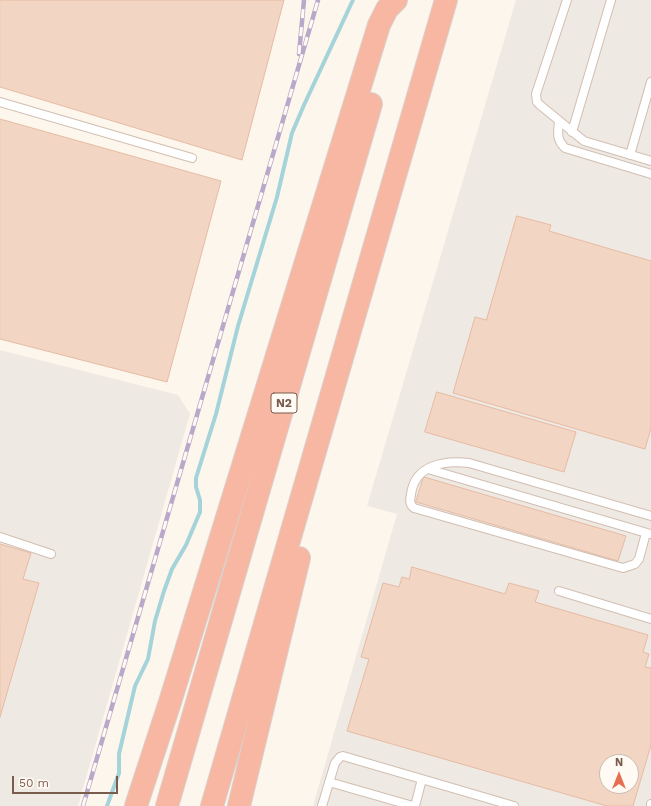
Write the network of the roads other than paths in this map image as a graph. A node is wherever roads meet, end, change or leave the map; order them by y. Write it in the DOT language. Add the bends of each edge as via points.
graph roads {
  1 [pos="396,0"];
  2 [pos="401,0"];
  3 [pos="446,0"];
  4 [pos="567,0"];
  5 [pos="612,0"];
  6 [pos="651,82"];
  7 [pos="0,102"];
  8 [pos="559,121"];
  9 [pos="572,132"];
  10 [pos="630,155"];
  11 [pos="192,158"];
  12 [pos="651,161"];
  13 [pos="651,174"];
  14 [pos="340,366"];
  15 [pos="428,469"];
  16 [pos="651,516"];
  17 [pos="648,534"];
  18 [pos="0,537"];
  19 [pos="51,554"];
  20 [pos="559,590"];
  21 [pos="651,619"];
  22 [pos="422,779"];
  23 [pos="329,782"];
  24 [pos="136,806"];
  25 [pos="167,806"];
  26 [pos="212,806"];
  27 [pos="239,806"];
  28 [pos="322,806"];
  29 [pos="414,806"];
  30 [pos="514,806"];
  1 -- 24 [label="highway" via="387,10 379,26 173,694"];
  2 -- 25 [label="highway, N2"];
  3 -- 14 [label="highway"];
  4 -- 8 [label="lane" via="536,94 537,102"];
  5 -- 9 [label="lane"];
  6 -- 10 [label="lane"];
  7 -- 11 [label="lane"];
  8 -- 9 [label="lane"];
  8 -- 13 [label="lane" via="558,135 560,143 565,148"];
  9 -- 10 [label="lane" via="584,141"];
  10 -- 12 [label="lane"];
  14 -- 26 [label="highway"];
  14 -- 27 [label="highway" via="307,523"];
  15 -- 16 [label="lane" via="442,463 469,463"];
  15 -- 17 [label="lane"];
  15 -- 17 [label="lane" via="416,478 412,488 411,506 420,510 623,568 635,564 639,559"];
  18 -- 19 [label="lane"];
  20 -- 21 [label="lane"];
  22 -- 23 [label="lane" via="343,756 335,763"];
  22 -- 29 [label="lane"];
  22 -- 30 [label="lane"];
  23 -- 28 [label="lane"];
  23 -- 29 [label="lane"];
}
